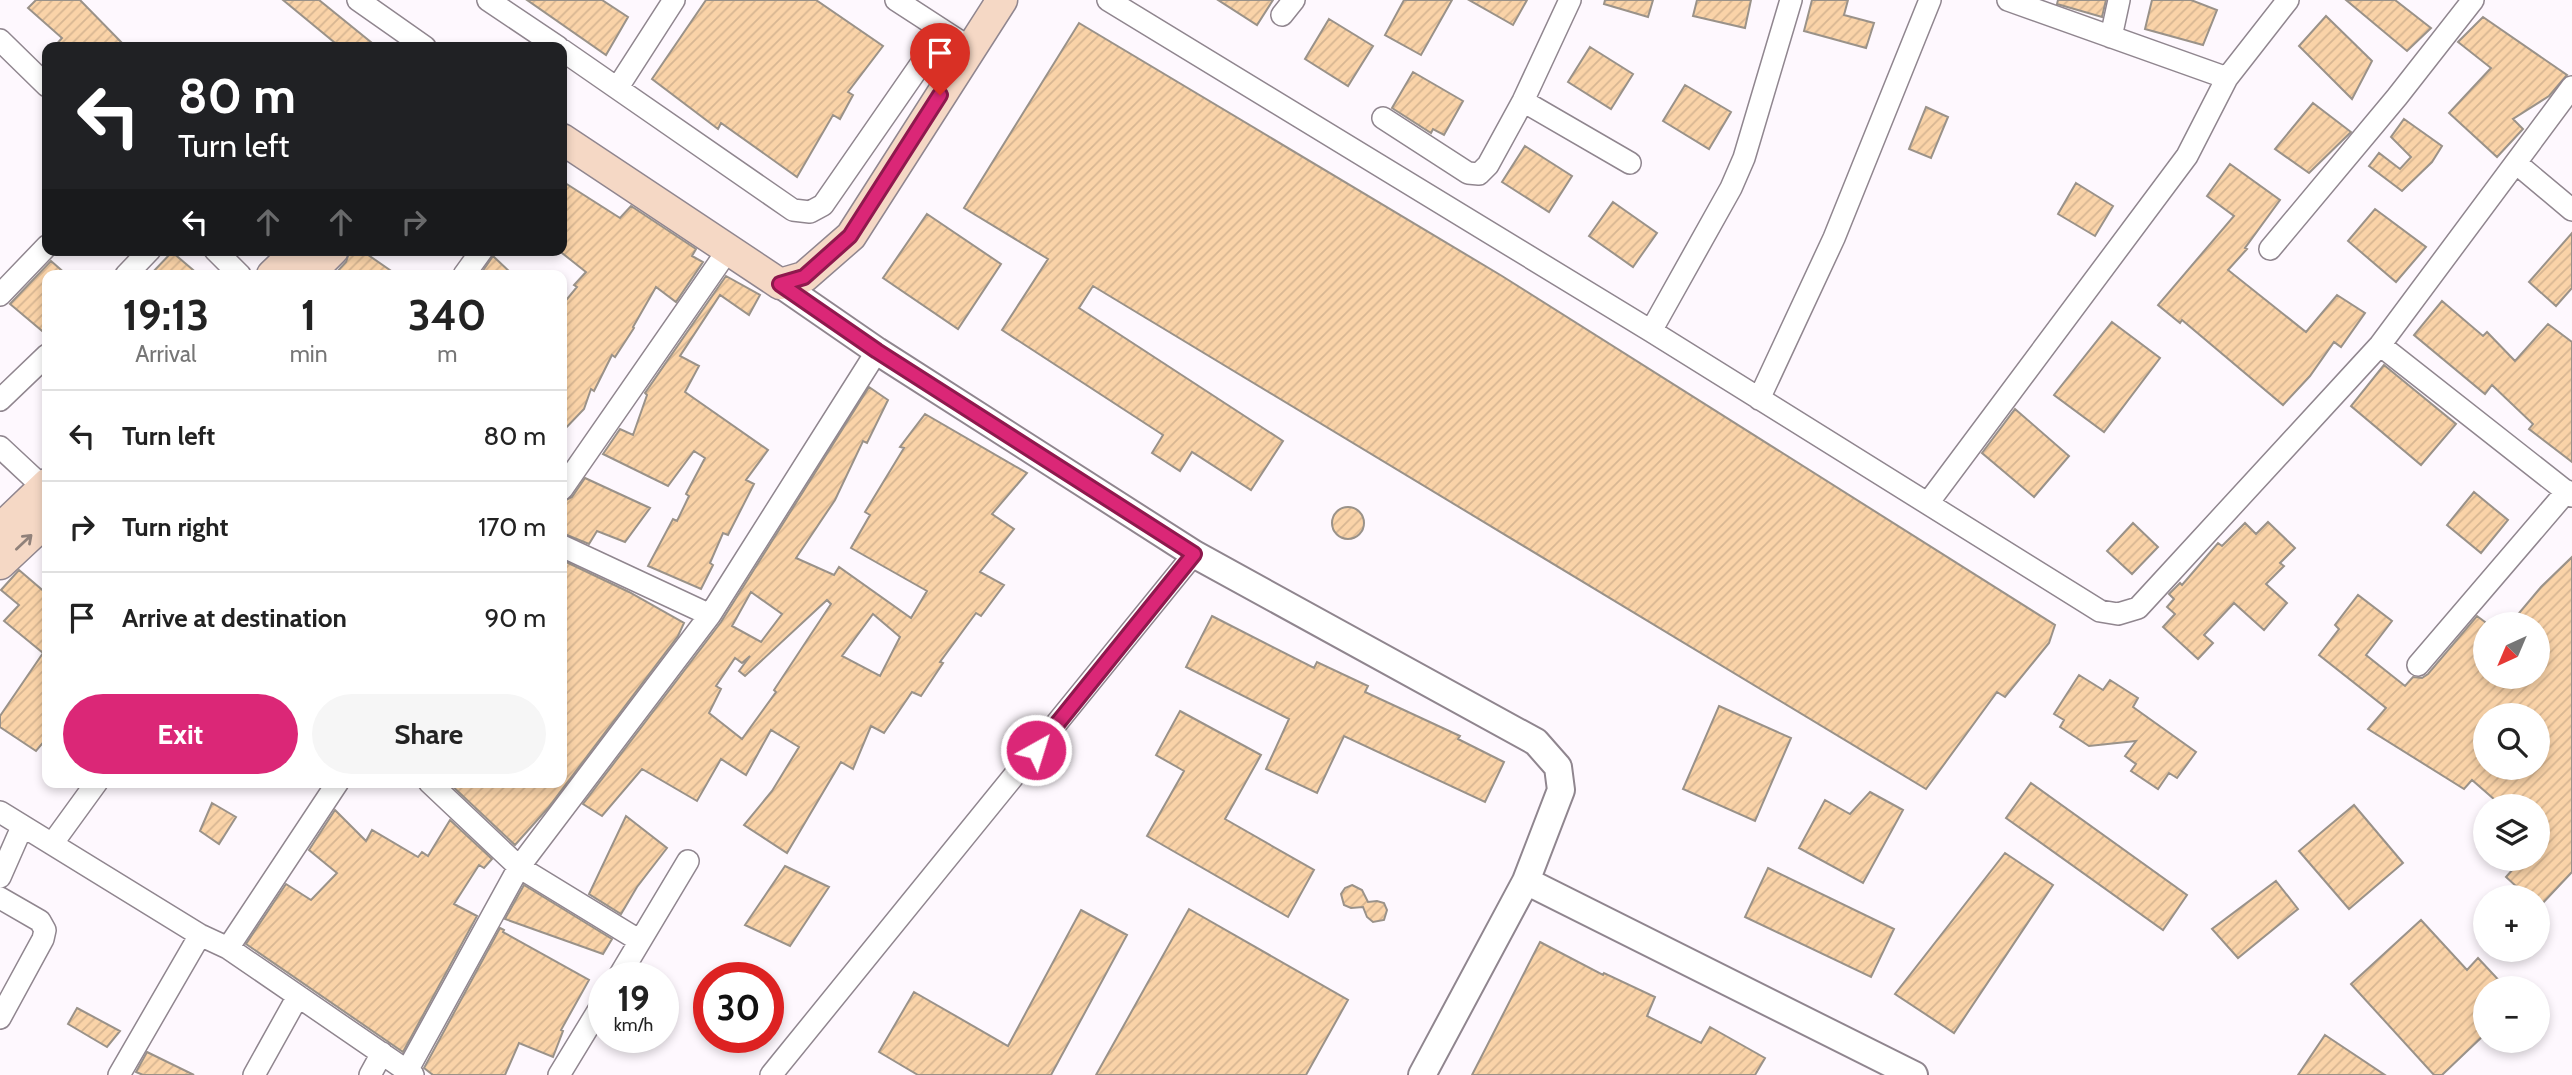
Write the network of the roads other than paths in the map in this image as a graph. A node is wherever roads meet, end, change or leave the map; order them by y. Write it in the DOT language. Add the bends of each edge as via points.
graph roads {
  1 [pos="358,0"];
  2 [pos="488,0"];
  3 [pos="674,0"];
  4 [pos="896,0"];
  5 [pos="1002,0"];
  6 [pos="1108,0"];
  7 [pos="1570,0"];
  8 [pos="1791,0"];
  9 [pos="1930,0"];
  10 [pos="2008,0"];
  11 [pos="2119,0"];
  12 [pos="2288,0"];
  13 [pos="2473,0"];
  14 [pos="943,32"];
  15 [pos="2111,37"];
  16 [pos="0,40"];
  17 [pos="418,42"];
  18 [pos="551,42"];
  19 [pos="970,48"];
  20 [pos="567,53"];
  21 [pos="2227,78"];
  22 [pos="42,81"];
  23 [pos="2572,87"];
  24 [pos="618,88"];
  25 [pos="1523,101"];
  26 [pos="1383,118"];
  27 [pos="567,142"];
  28 [pos="1630,163"];
  29 [pos="2516,163"];
  30 [pos="2572,209"];
  31 [pos="2270,249"];
  32 [pos="728,250"];
  33 [pos="42,251"];
  34 [pos="144,256"];
  35 [pos="221,256"];
  36 [pos="292,256"];
  37 [pos="327,256"];
  38 [pos="131,270"];
  39 [pos="235,270"];
  40 [pos="277,270"];
  41 [pos="313,270"];
  42 [pos="780,284"];
  43 [pos="0,295"];
  44 [pos="1651,331"];
  45 [pos="2381,345"];
  46 [pos="877,351"];
  47 [pos="42,360"];
  48 [pos="1759,398"];
  49 [pos="0,400"];
  50 [pos="0,447"];
  51 [pos="567,482"];
  52 [pos="42,483"];
  53 [pos="42,490"];
  54 [pos="2569,494"];
  55 [pos="1928,503"];
  56 [pos="42,525"];
  57 [pos="0,529"];
  58 [pos="567,548"];
  59 [pos="1194,554"];
  60 [pos="0,564"];
  61 [pos="710,615"];
  62 [pos="2418,666"];
  63 [pos="93,788"];
  64 [pos="334,788"];
  65 [pos="435,788"];
  66 [pos="0,812"];
  67 [pos="22,827"];
  68 [pos="52,844"];
  69 [pos="688,861"];
  70 [pos="519,867"];
  71 [pos="0,877"];
  72 [pos="1526,881"];
  73 [pos="0,898"];
  74 [pos="200,935"];
  75 [pos="640,941"];
  76 [pos="228,948"];
  77 [pos="628,962"];
  78 [pos="298,996"];
  79 [pos="0,1018"];
  80 [pos="588,1027"];
  81 [pos="382,1053"];
  82 [pos="410,1073"];
  83 [pos="119,1075"];
  84 [pos="254,1075"];
  85 [pos="370,1075"];
  86 [pos="559,1075"];
  87 [pos="772,1075"];
  88 [pos="1422,1075"];
  89 [pos="1914,1075"];
  1 -- 17 [label="street"];
  2 -- 18 [label="street"];
  3 -- 24 [label="street"];
  4 -- 14 [label="street"];
  5 -- 19 [label="main road"];
  6 -- 44 [label="street"];
  7 -- 25 [label="street"];
  8 -- 44 [label="street" via="1744,158"];
  9 -- 48 [label="street" via="1834,238"];
  10 -- 15 [label="street"];
  11 -- 15 [label="street"];
  12 -- 21 [label="street"];
  13 -- 31 [label="street"];
  14 -- 19 [label="street"];
  14 -- 24 [label="street" via="823,205 810,212 793,210"];
  15 -- 21 [label="street"];
  16 -- 22 [label="street"];
  19 -- 42 [label="main road" via="850,236 804,277"];
  20 -- 24 [label="street"];
  21 -- 55 [label="street" via="2187,156"];
  23 -- 29 [label="street"];
  25 -- 26 [label="street" via="1479,174 1468,173"];
  25 -- 28 [label="street"];
  27 -- 32 [label="main road"];
  29 -- 30 [label="street"];
  29 -- 45 [label="street"];
  32 -- 42 [label="main road"];
  32 -- 51 [label="street"];
  33 -- 43 [label="street"];
  34 -- 38 [label="street"];
  35 -- 39 [label="street"];
  36 -- 40 [label="main road"];
  37 -- 41 [label="main road"];
  42 -- 46 [label="street"];
  44 -- 48 [label="street"];
  45 -- 54 [label="street"];
  45 -- 55 [label="street" via="2138,608 2118,614 2100,611"];
  46 -- 59 [label="street"];
  46 -- 61 [label="street"];
  47 -- 49 [label="street"];
  48 -- 55 [label="street"];
  50 -- 52 [label="street"];
  53 -- 57 [label="main road"];
  54 -- 62 [label="street"];
  60 -- 56 [label="main road, one-way"];
  58 -- 61 [label="street"];
  59 -- 72 [label="street" via="1536,742 1558,767 1561,790"];
  59 -- 87 [label="street"];
  61 -- 70 [label="street"];
  63 -- 68 [label="street"];
  64 -- 76 [label="street"];
  65 -- 70 [label="street"];
  66 -- 67 [label="street"];
  67 -- 68 [label="street"];
  67 -- 71 [label="street"];
  68 -- 74 [label="street"];
  69 -- 75 [label="street"];
  70 -- 75 [label="street"];
  70 -- 82 [label="street"];
  72 -- 88 [label="street"];
  72 -- 89 [label="street"];
  73 -- 79 [label="street" via="40,921 45,930"];
  74 -- 76 [label="street"];
  74 -- 83 [label="street"];
  75 -- 77 [label="street"];
  76 -- 78 [label="street"];
  78 -- 81 [label="street"];
  78 -- 84 [label="street"];
  80 -- 86 [label="street"];
  81 -- 82 [label="street"];
  81 -- 85 [label="street"];
}
